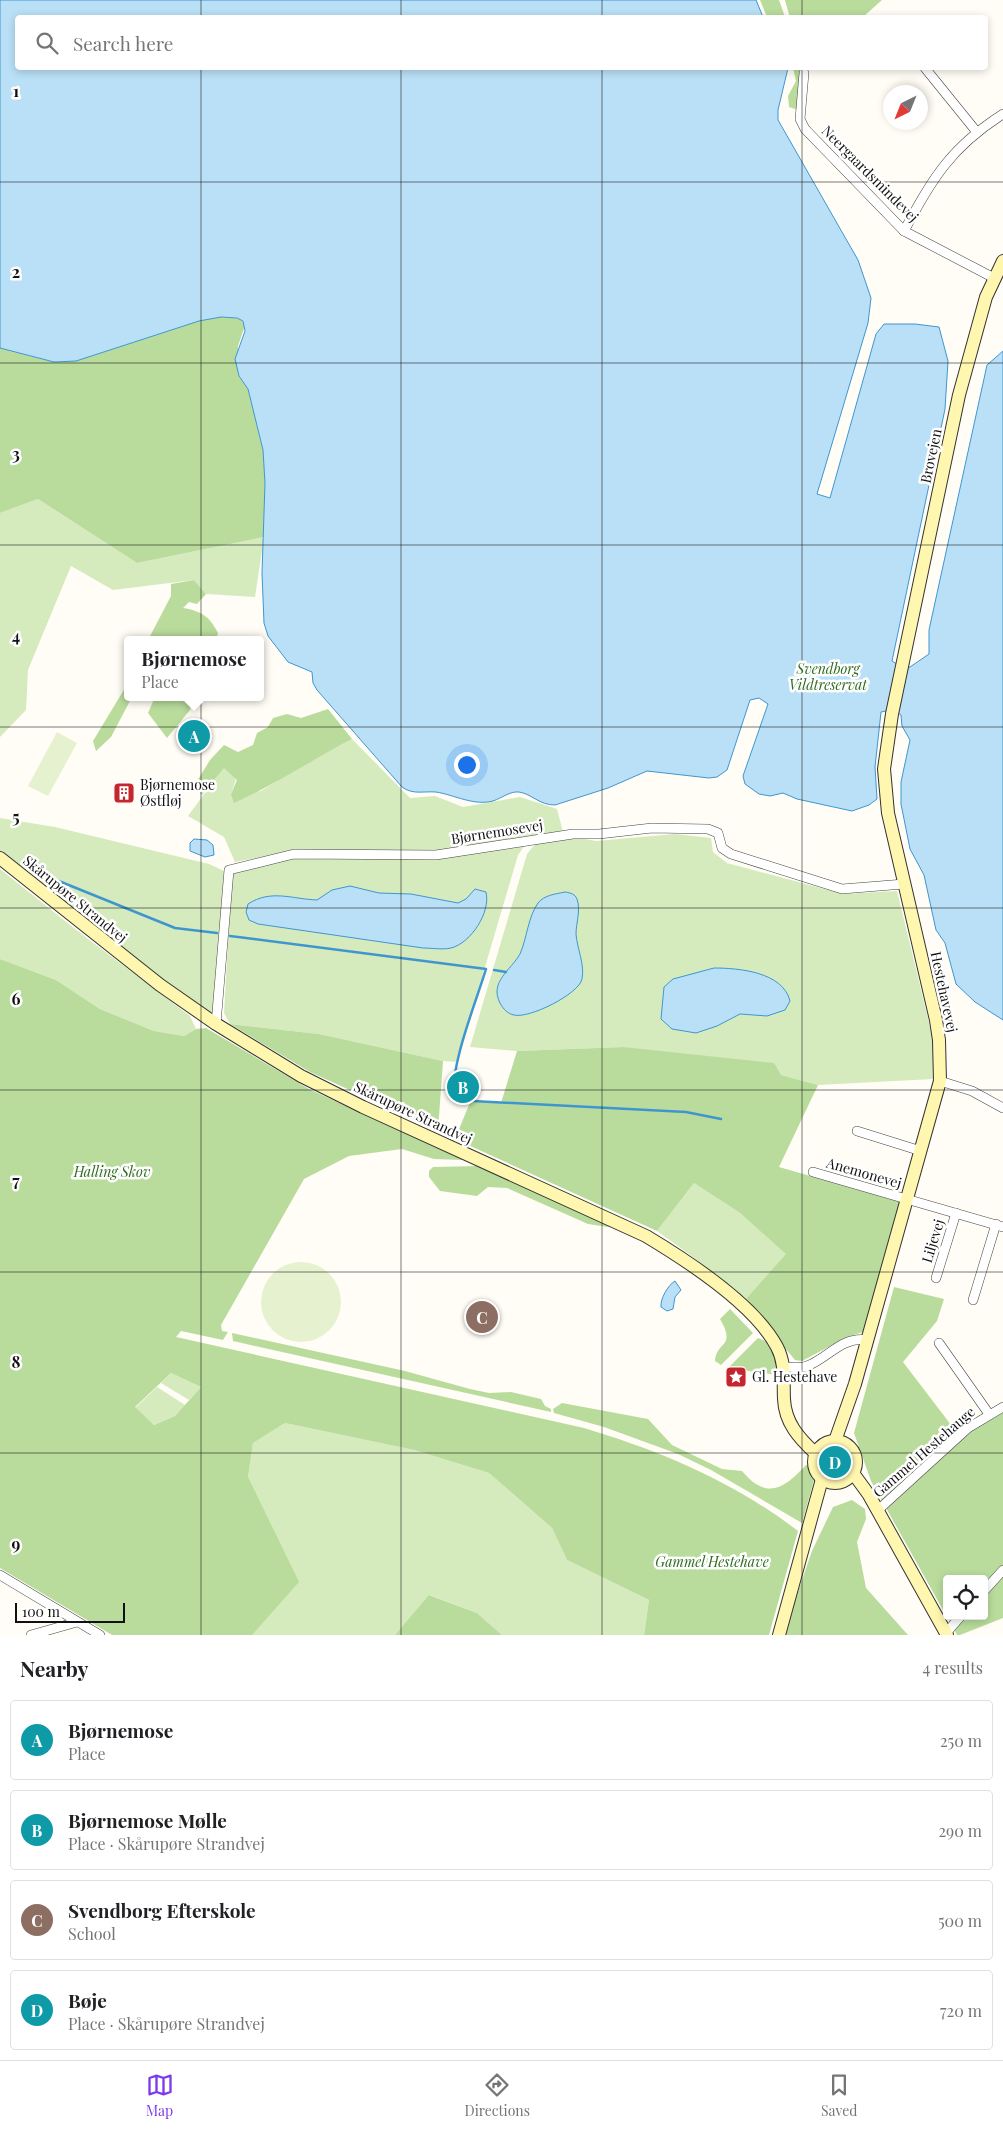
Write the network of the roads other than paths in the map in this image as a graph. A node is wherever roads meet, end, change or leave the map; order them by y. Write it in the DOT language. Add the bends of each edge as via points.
graph roads {
  1 [pos="927,70"];
  2 [pos="804,73"];
  3 [pos="1003,114"];
  4 [pos="976,131"];
  5 [pos="904,231"];
  6 [pos="1003,261"];
  7 [pos="994,278"];
  8 [pos="903,661"];
  9 [pos="0,858"];
  10 [pos="904,884"];
  11 [pos="216,1024"];
  12 [pos="940,1081"];
  13 [pos="1003,1108"];
  14 [pos="856,1131"];
  15 [pos="921,1151"];
  16 [pos="813,1172"];
  17 [pos="907,1200"];
  18 [pos="956,1213"];
  19 [pos="999,1226"];
  20 [pos="936,1278"];
  21 [pos="973,1300"];
  22 [pos="866,1340"];
  23 [pos="939,1343"];
  24 [pos="784,1367"];
  25 [pos="1003,1407"];
  26 [pos="989,1414"];
  27 [pos="841,1442"];
  28 [pos="819,1450"];
  29 [pos="849,1477"];
  30 [pos="827,1481"];
  31 [pos="877,1511"];
  32 [pos="1003,1570"];
  33 [pos="0,1575"];
  34 [pos="988,1587"];
  35 [pos="958,1620"];
  36 [pos="77,1622"];
  37 [pos="946,1634"];
  38 [pos="31,1635"];
  39 [pos="100,1635"];
  40 [pos="779,1635"];
  1 -- 4 [label="street"];
  2 -- 5 [label="street, Neergaardsmindevej" via="800,119 805,129"];
  3 -- 4 [label="street"];
  4 -- 5 [label="street" via="932,179"];
  5 -- 7 [label="street, Neergaardsmindevej"];
  6 -- 7 [label="street, Brovejen"];
  7 -- 8 [label="street, Brovejen" via="959,395"];
  8 -- 10 [label="street, Hestehavevej" via="884,768 888,814"];
  9 -- 11 [label="street, Skårupøre Strandvej" via="160,985"];
  10 -- 11 [label="street, Bjørnemosevej" via="842,889 731,854 722,848 718,833 708,829 652,828 572,834 436,855 294,854 229,870"];
  10 -- 12 [label="street, Hestehavevej" via="936,1020"];
  11 -- 24 [label="street, Skårupøre Strandvej" via="301,1076 363,1107 667,1248 712,1281 764,1329 777,1347"];
  12 -- 13 [label="street" via="972,1091"];
  12 -- 15 [label="street, Hestehavevej"];
  14 -- 15 [label="street"];
  15 -- 17 [label="street, Hestehavevej"];
  16 -- 17 [label="street, Anemonevej"];
  17 -- 18 [label="street, Anemonevej"];
  17 -- 22 [label="street, Hestehavevej"];
  18 -- 19 [label="street, Anemonevej"];
  18 -- 20 [label="street, Liljevej"];
  19 -- 21 [label="street"];
  22 -- 24 [label="street" via="846,1342 808,1366"];
  22 -- 27 [label="street, Hestehavevej"];
  23 -- 26 [label="street, Gammel Hestehauge"];
  24 -- 28 [label="street, Skårupøre Strandvej" via="784,1400 799,1426"];
  25 -- 26 [label="street, Gammel Hestehauge"];
  26 -- 31 [label="street, Gammel Hestehauge" via="968,1428"];
  27 -- 28 [label="street"];
  27 -- 29 [label="street" via="855,1454 856,1467"];
  28 -- 30 [label="street" via="815,1467"];
  29 -- 30 [label="street"];
  29 -- 31 [label="street"];
  30 -- 40 [label="street" via="807,1534"];
  31 -- 37 [label="street"];
  32 -- 34 [label="street"];
  33 -- 36 [label="street"];
  35 -- 37 [label="street"];
  36 -- 38 [label="street"];
  36 -- 39 [label="street"];
}
